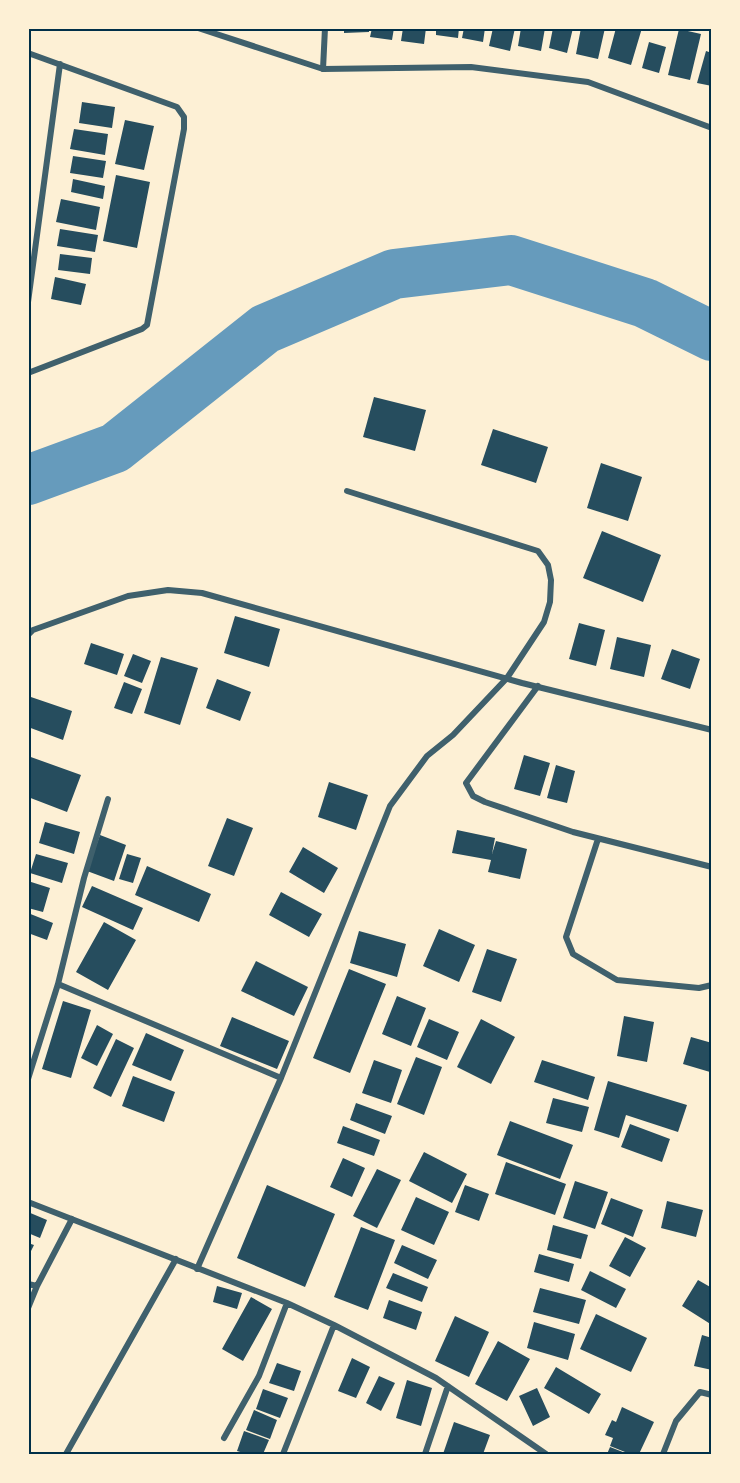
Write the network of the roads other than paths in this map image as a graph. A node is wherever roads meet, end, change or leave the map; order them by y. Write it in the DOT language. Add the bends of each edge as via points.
graph roads {
  1 [pos="198,28"];
  2 [pos="325,28"];
  3 [pos="28,53"];
  4 [pos="60,64"];
  5 [pos="323,69"];
  6 [pos="711,128"];
  7 [pos="28,302"];
  8 [pos="28,373"];
  9 [pos="347,491"];
  10 [pos="28,634"];
  11 [pos="507,678"];
  12 [pos="538,686"];
  13 [pos="711,730"];
  14 [pos="108,799"];
  15 [pos="598,839"];
  16 [pos="711,867"];
  17 [pos="58,984"];
  18 [pos="711,985"];
  19 [pos="281,1078"];
  20 [pos="28,1079"];
  21 [pos="28,1202"];
  22 [pos="72,1219"];
  23 [pos="176,1259"];
  24 [pos="197,1269"];
  25 [pos="28,1284"];
  26 [pos="37,1286"];
  27 [pos="287,1303"];
  28 [pos="28,1308"];
  29 [pos="334,1325"];
  30 [pos="447,1386"];
  31 [pos="711,1395"];
  32 [pos="224,1438"];
  33 [pos="66,1455"];
  34 [pos="283,1455"];
  35 [pos="425,1455"];
  36 [pos="546,1455"];
  37 [pos="663,1455"];
  1 -- 5 [label="street"];
  2 -- 5 [label="street"];
  3 -- 4 [label="street"];
  4 -- 7 [label="street"];
  4 -- 8 [label="street" via="177,107 184,117 184,129 147,325"];
  5 -- 6 [label="street" via="471,67 588,82"];
  9 -- 11 [label="street" via="538,551 548,565 550,602 544,622"];
  10 -- 11 [label="street" via="128,596 168,590 202,593"];
  11 -- 12 [label="street"];
  11 -- 19 [label="street" via="453,735 427,756 390,806"];
  12 -- 13 [label="street"];
  12 -- 15 [label="street" via="466,783 473,796 485,802"];
  14 -- 17 [label="street"];
  15 -- 16 [label="street"];
  15 -- 18 [label="street" via="566,937 573,954 617,980 699,988"];
  17 -- 19 [label="street"];
  17 -- 20 [label="street"];
  19 -- 24 [label="street"];
  21 -- 22 [label="street"];
  22 -- 23 [label="street"];
  22 -- 26 [label="street"];
  23 -- 24 [label="street"];
  23 -- 33 [label="street"];
  24 -- 27 [label="street"];
  25 -- 26 [label="street"];
  26 -- 28 [label="street"];
  27 -- 29 [label="street"];
  27 -- 32 [label="street" via="259,1376"];
  29 -- 30 [label="street"];
  29 -- 34 [label="street"];
  30 -- 35 [label="street"];
  30 -- 36 [label="street"];
  31 -- 37 [label="street" via="700,1392 676,1421"];
}
